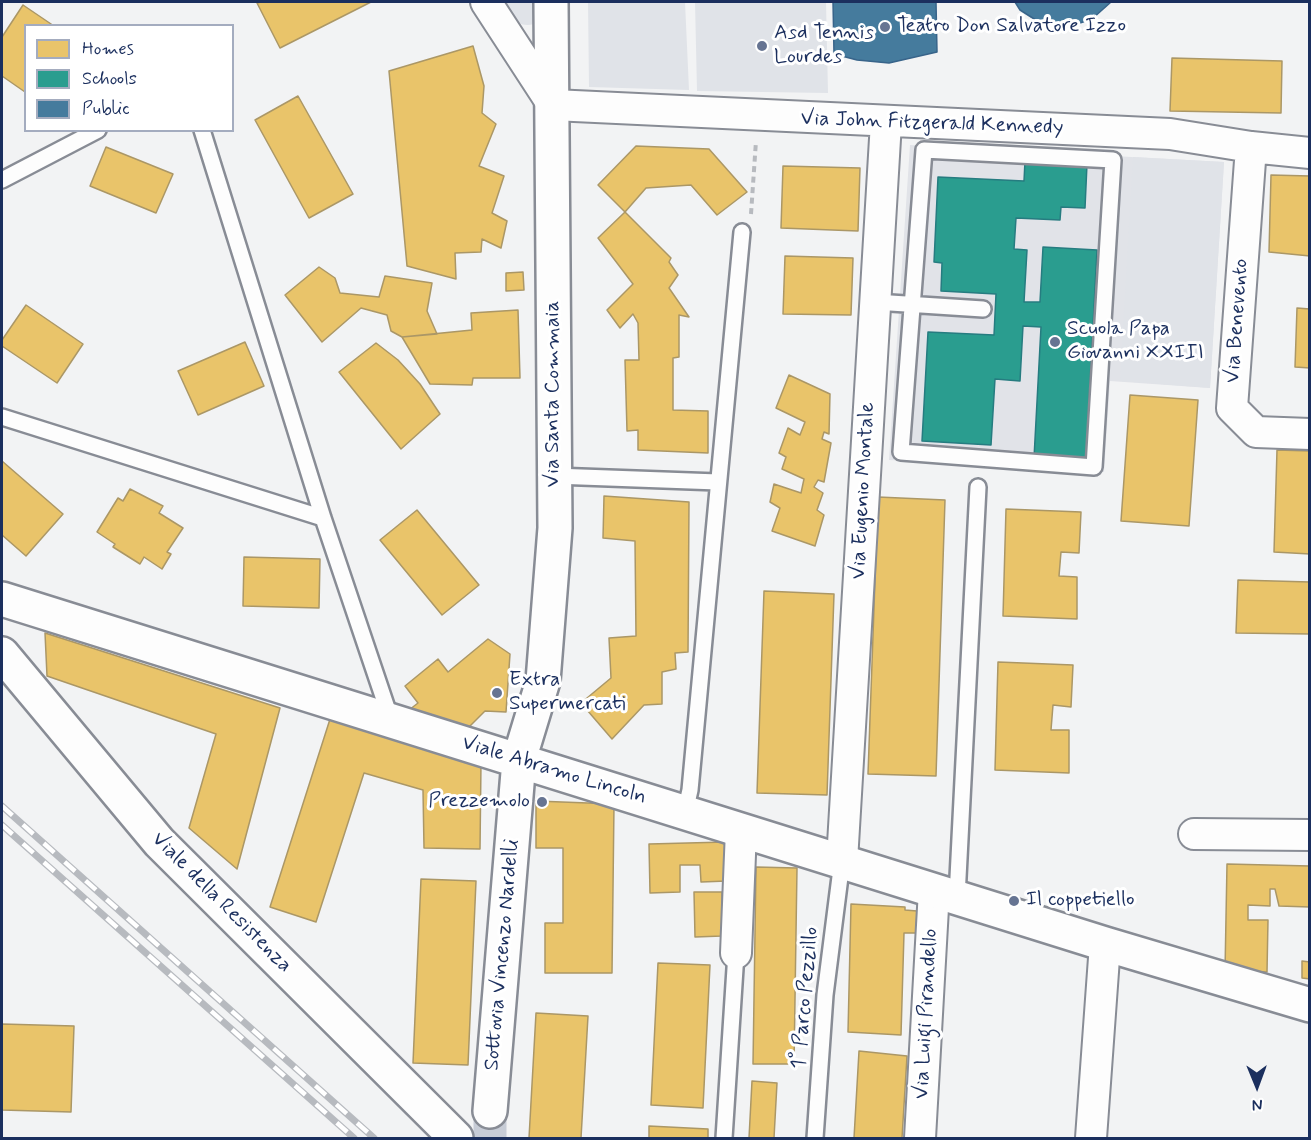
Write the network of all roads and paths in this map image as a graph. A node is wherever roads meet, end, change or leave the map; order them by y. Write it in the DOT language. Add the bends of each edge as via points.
graph roads {
  1 [pos="486,2"];
  2 [pos="551,2"];
  3 [pos="553,105"];
  4 [pos="759,116"];
  5 [pos="886,122"];
  6 [pos="94,132"];
  7 [pos="203,132"];
  8 [pos="1251,147"];
  9 [pos="1310,153"];
  10 [pos="2,180"];
  11 [pos="742,232"];
  12 [pos="875,302"];
  13 [pos="912,304"];
  14 [pos="984,309"];
  15 [pos="2,417"];
  16 [pos="1310,434"];
  17 [pos="554,476"];
  18 [pos="718,482"];
  19 [pos="978,487"];
  20 [pos="324,518"];
  21 [pos="2,592"];
  22 [pos="2,654"];
  23 [pos="391,720"];
  24 [pos="534,764"];
  25 [pos="685,812"];
  26 [pos="741,830"];
  27 [pos="1194,834"];
  28 [pos="1310,835"];
  29 [pos="842,861"];
  30 [pos="946,894"];
  31 [pos="1105,944"];
  32 [pos="736,953"];
  33 [pos="1310,1005"];
  34 [pos="490,1111"];
  35 [pos="456,1138"];
  36 [pos="724,1138"];
  37 [pos="815,1138"];
  38 [pos="920,1138"];
  39 [pos="1091,1138"];
  1 -- 3 [label="street"];
  2 -- 3 [label="street, Via Santa Commaia"];
  3 -- 4 [label="street, Via John Fitzgerald Kennedy"];
  3 -- 17 [label="street, Via Santa Commaia"];
  4 -- 5 [label="street, Via John Fitzgerald Kennedy"];
  4 -- 11 [label="path" via="750,226"];
  5 -- 8 [label="street, Via John Fitzgerald Kennedy" via="1170,134"];
  5 -- 12 [label="street, Via Eugenio Montale"];
  6 -- 10 [label="lane"];
  7 -- 20 [label="lane"];
  8 -- 9 [label="street, Via John Fitzgerald Kennedy"];
  8 -- 16 [label="street, Via Benevento" via="1232,408 1256,432"];
  11 -- 18 [label="lane"];
  12 -- 13 [label="lane"];
  12 -- 29 [label="street, Via Eugenio Montale"];
  13 -- 13 [label="lane" via="924,150 1113,160 1094,467 901,452"];
  13 -- 14 [label="lane"];
  15 -- 20 [label="lane"];
  17 -- 18 [label="lane"];
  17 -- 24 [label="street, Via Santa Commaia" via="555,528"];
  18 -- 25 [label="lane"];
  19 -- 30 [label="lane"];
  20 -- 23 [label="lane"];
  21 -- 23 [label="street, Viale Abramo Lincoln"];
  22 -- 35 [label="street, Viale della Resistenza" via="159,842"];
  23 -- 24 [label="street, Viale Abramo Lincoln"];
  24 -- 25 [label="street, Viale Abramo Lincoln"];
  24 -- 34 [label="street, Sottovia Vincenzo Nardelli" via="516,799"];
  25 -- 26 [label="street, Viale Abramo Lincoln"];
  26 -- 29 [label="street, Viale Abramo Lincoln"];
  26 -- 32 [label="street"];
  27 -- 28 [label="street"];
  29 -- 30 [label="street, Viale Abramo Lincoln"];
  29 -- 37 [label="lane, 1° Parco Pezzillo" via="825,995"];
  30 -- 31 [label="street, Viale Abramo Lincoln"];
  30 -- 38 [label="street, Via Luigi Pirandello"];
  31 -- 33 [label="street, Viale Abramo Lincoln"];
  31 -- 39 [label="street"];
  32 -- 36 [label="lane"];
}
